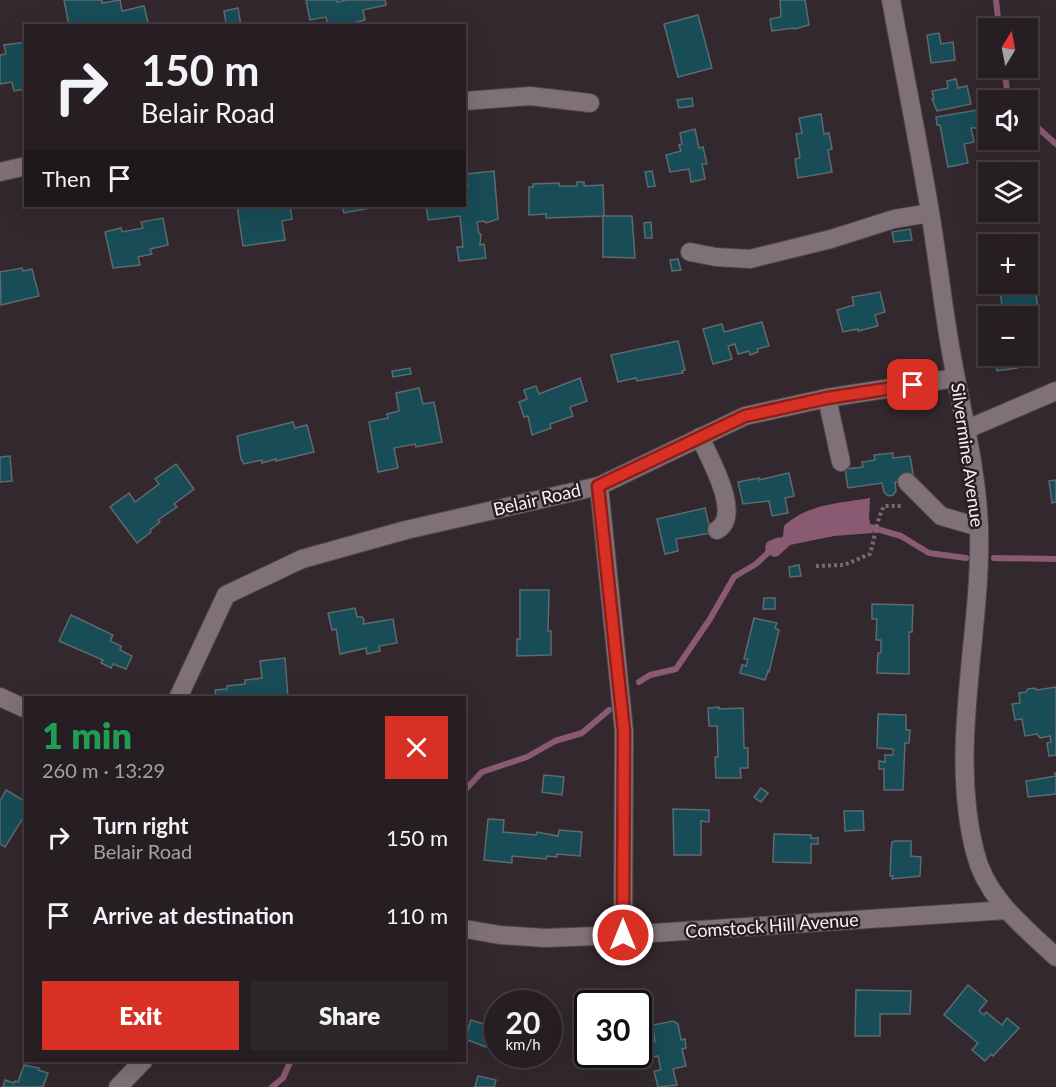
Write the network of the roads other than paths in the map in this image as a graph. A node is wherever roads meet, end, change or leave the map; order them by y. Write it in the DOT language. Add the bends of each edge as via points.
graph roads {
  1 [pos="891,0"];
  2 [pos="466,101"];
  3 [pos="590,103"];
  4 [pos="24,166"];
  5 [pos="0,172"];
  6 [pos="930,213"];
  7 [pos="690,252"];
  8 [pos="955,378"];
  9 [pos="1056,391"];
  10 [pos="827,398"];
  11 [pos="965,430"];
  12 [pos="700,437"];
  13 [pos="841,462"];
  14 [pos="907,482"];
  15 [pos="598,486"];
  16 [pos="979,527"];
  17 [pos="717,530"];
  18 [pos="179,696"];
  19 [pos="0,697"];
  20 [pos="24,708"];
  21 [pos="1006,910"];
  22 [pos="466,929"];
  23 [pos="623,935"];
  24 [pos="1056,957"];
  25 [pos="142,1062"];
  26 [pos="118,1087"];
  1 -- 6 [label="street, Silvermine Avenue"];
  2 -- 3 [label="street" via="530,96"];
  4 -- 5 [label="street"];
  6 -- 7 [label="street" via="894,219 750,259"];
  6 -- 8 [label="street, Silvermine Avenue"];
  8 -- 10 [label="street, Belair Road"];
  8 -- 11 [label="street, Silvermine Avenue"];
  9 -- 11 [label="street"];
  10 -- 12 [label="street, Belair Road" via="745,416"];
  10 -- 13 [label="street"];
  11 -- 16 [label="street, Silvermine Avenue"];
  12 -- 15 [label="street, Belair Road"];
  12 -- 17 [label="street" via="727,500 727,518"];
  14 -- 16 [label="street" via="941,516"];
  15 -- 18 [label="street, Belair Road" via="406,530 302,559 226,595"];
  15 -- 23 [label="street" via="624,731"];
  16 -- 21 [label="street, Silvermine Avenue" via="966,734 967,818 983,875"];
  19 -- 20 [label="street"];
  21 -- 23 [label="street, Comstock Hill Avenue"];
  21 -- 24 [label="street, Silvermine Avenue"];
  22 -- 23 [label="street, Comstock Hill Avenue" via="545,938"];
  25 -- 26 [label="street"];
}
